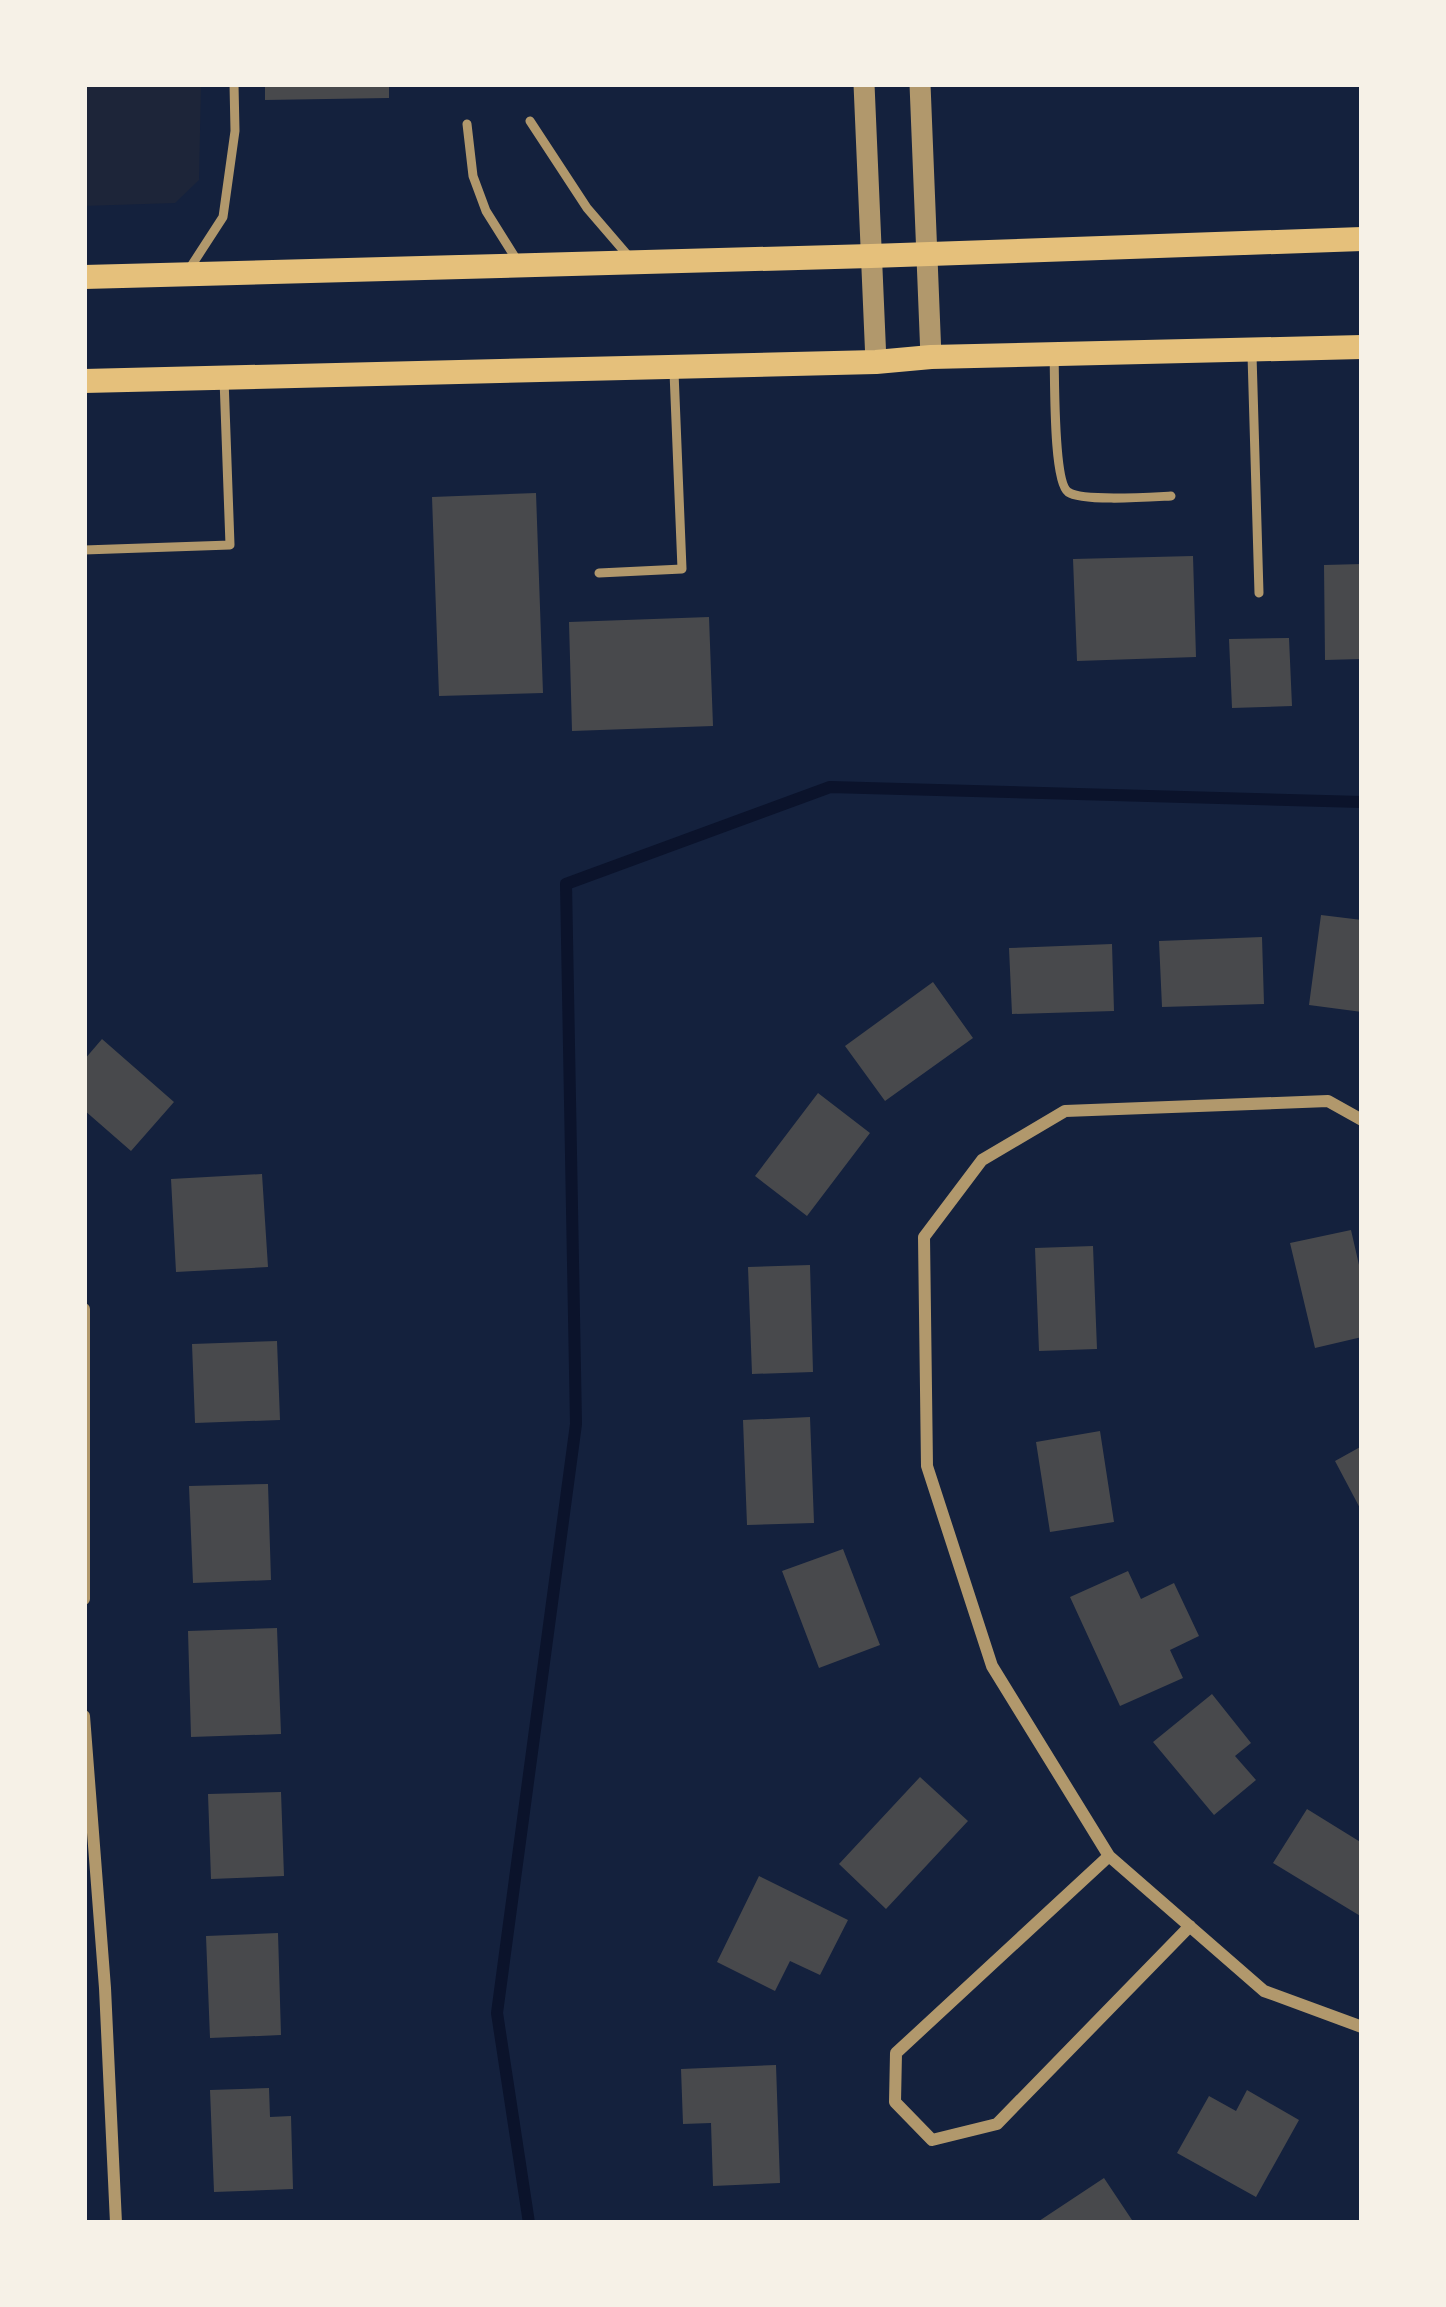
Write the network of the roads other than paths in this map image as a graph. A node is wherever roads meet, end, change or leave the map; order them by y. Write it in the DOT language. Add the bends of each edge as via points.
graph roads {
  1 [pos="234,84"];
  2 [pos="864,84"];
  3 [pos="920,84"];
  4 [pos="530,122"];
  5 [pos="467,124"];
  6 [pos="1362,239"];
  7 [pos="927,254"];
  8 [pos="871,256"];
  9 [pos="634,262"];
  10 [pos="520,265"];
  11 [pos="187,273"];
  12 [pos="84,277"];
  13 [pos="1362,347"];
  14 [pos="1251,350"];
  15 [pos="1054,354"];
  16 [pos="931,357"];
  17 [pos="875,362"];
  18 [pos="674,366"];
  19 [pos="224,377"];
  20 [pos="84,381"];
  21 [pos="1171,496"];
  22 [pos="84,550"];
  23 [pos="598,573"];
  24 [pos="1259,593"];
  25 [pos="1362,1120"];
  26 [pos="84,1309"];
  27 [pos="84,1599"];
  28 [pos="84,1715"];
  29 [pos="1109,1856"];
  30 [pos="1190,1926"];
  31 [pos="1362,2027"];
  32 [pos="116,2223"];
  1 -- 11 [label="lane" via="224,217"];
  2 -- 8 [label="street"];
  3 -- 7 [label="street"];
  4 -- 9 [label="lane"];
  5 -- 10 [label="lane" via="486,211"];
  6 -- 7 [label="main road"];
  7 -- 8 [label="main road"];
  7 -- 16 [label="street"];
  8 -- 9 [label="main road"];
  8 -- 17 [label="street"];
  9 -- 10 [label="main road"];
  10 -- 11 [label="main road"];
  11 -- 12 [label="main road"];
  13 -- 14 [label="main road"];
  14 -- 15 [label="main road"];
  14 -- 24 [label="lane"];
  15 -- 16 [label="main road"];
  15 -- 21 [label="lane" via="1063,486 1088,497"];
  16 -- 17 [label="main road"];
  17 -- 18 [label="main road"];
  18 -- 19 [label="main road"];
  18 -- 23 [label="lane" via="682,569"];
  19 -- 20 [label="main road"];
  19 -- 22 [label="lane" via="230,545"];
  25 -- 29 [label="street" via="1328,1102 1066,1111 982,1160 924,1237 928,1466 992,1666"];
  26 -- 27 [label="street"];
  28 -- 32 [label="street"];
  29 -- 30 [label="street"];
  29 -- 30 [label="street" via="896,2053 895,2102 932,2140 997,2124"];
  30 -- 31 [label="street" via="1264,1991"];
}
